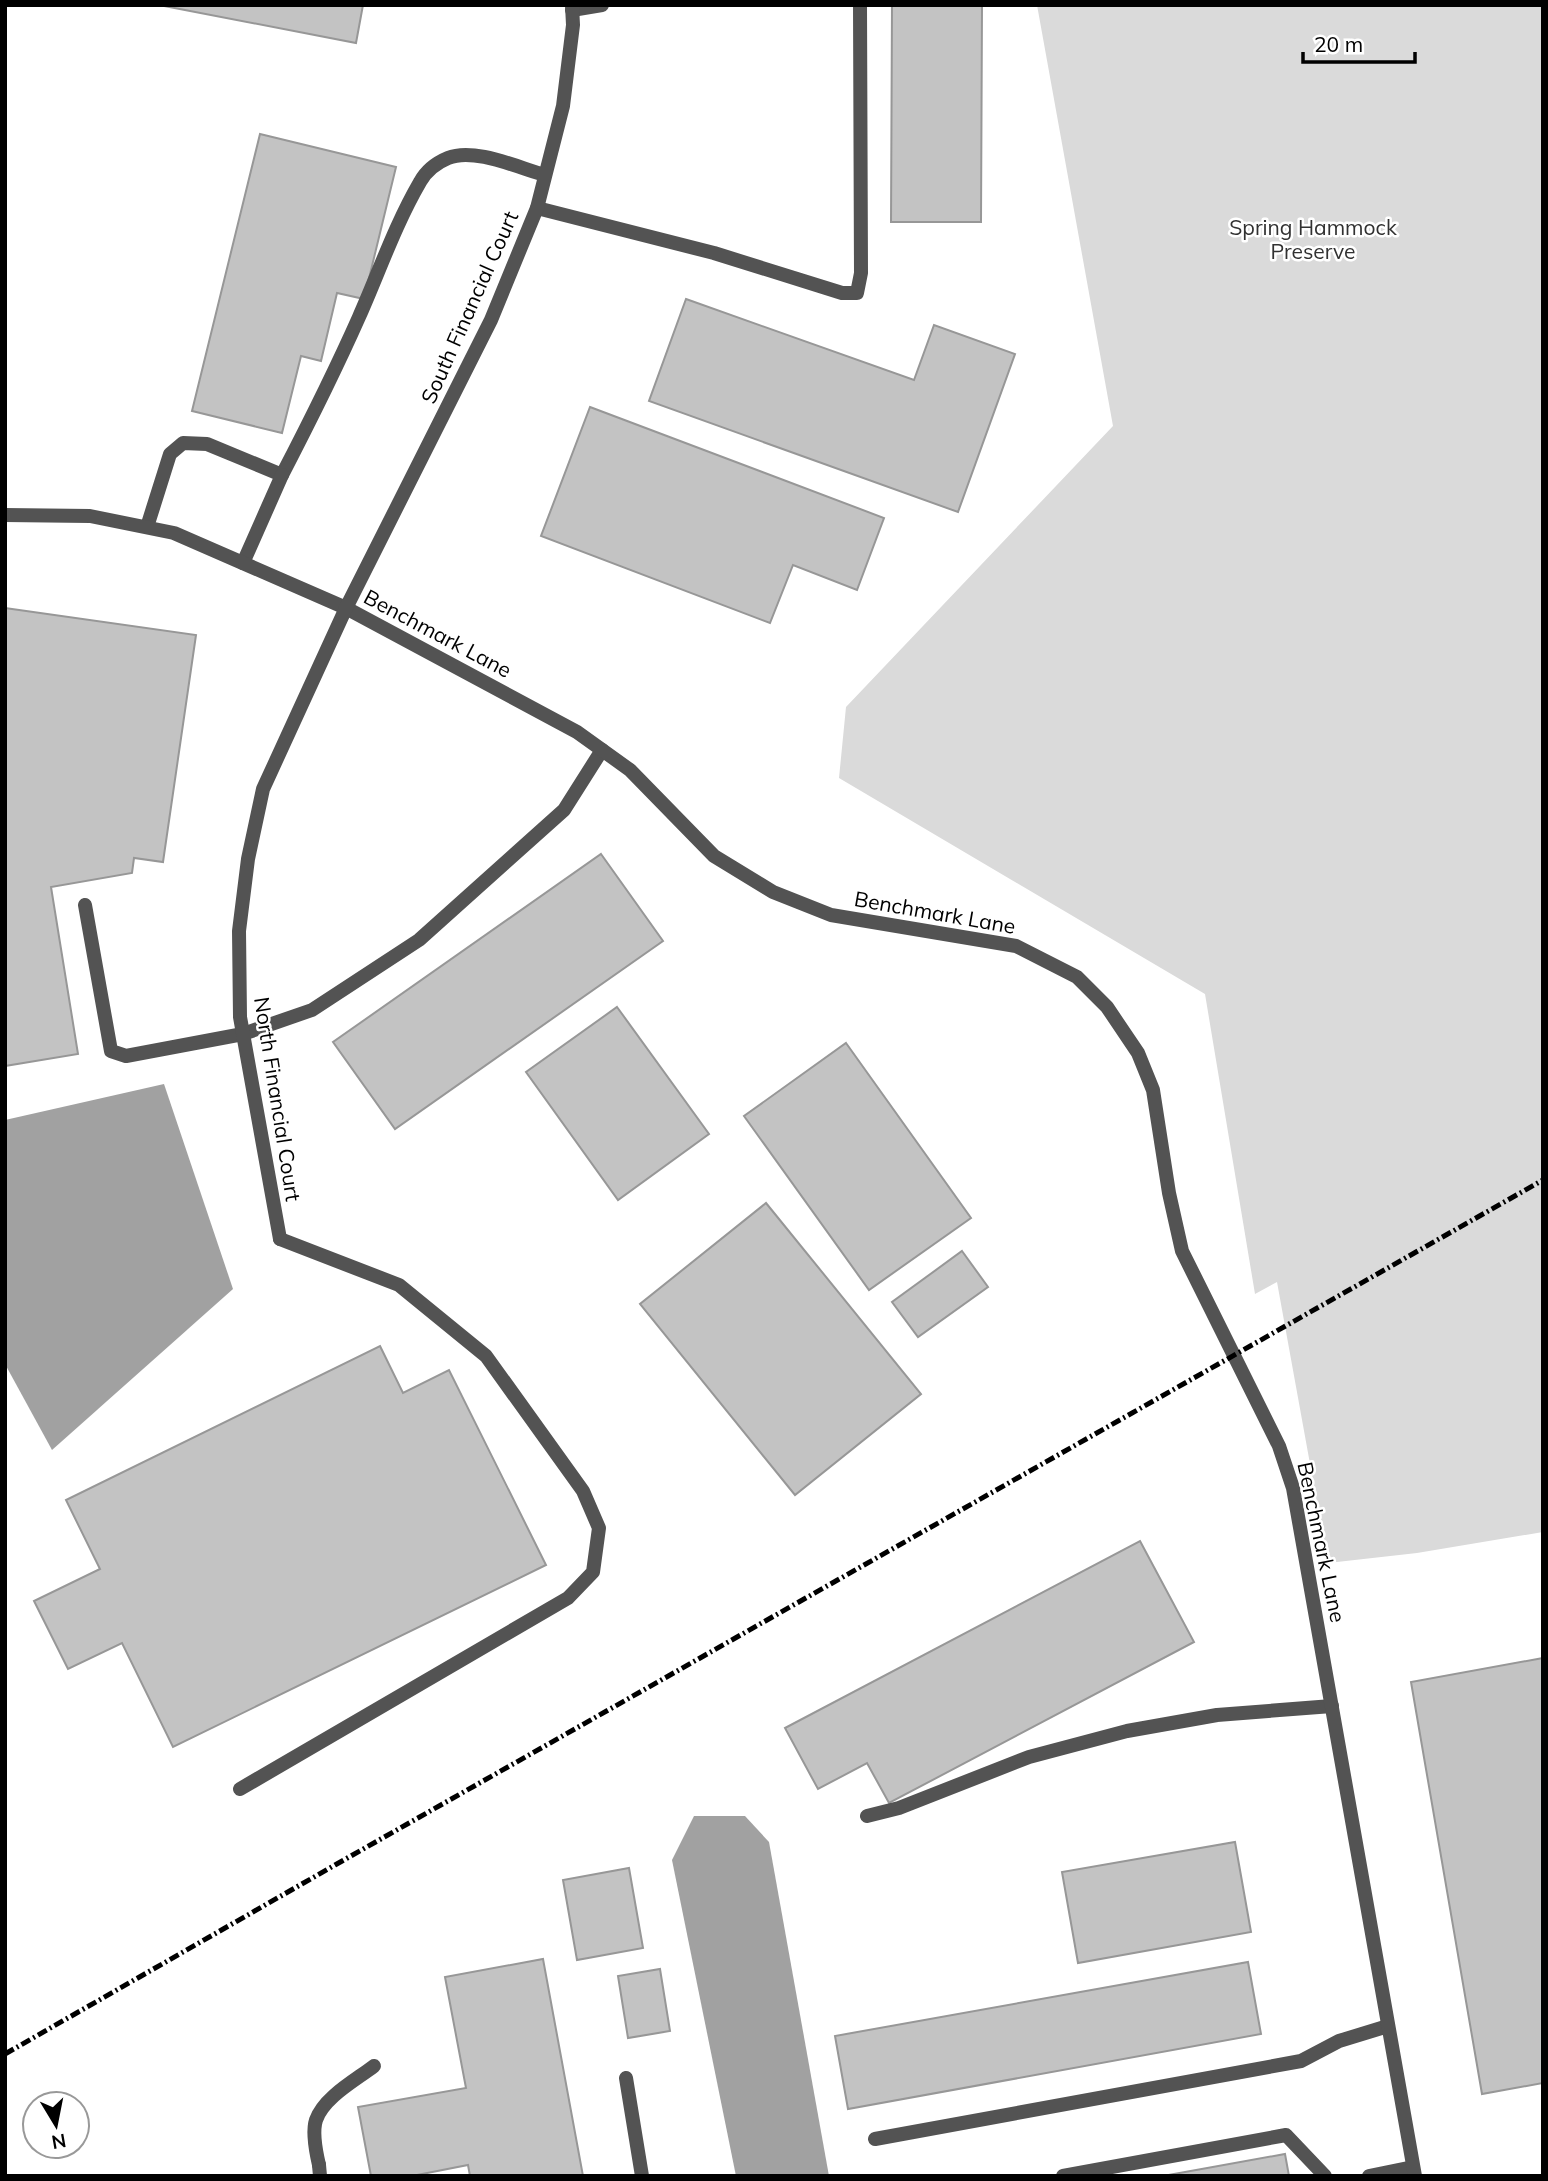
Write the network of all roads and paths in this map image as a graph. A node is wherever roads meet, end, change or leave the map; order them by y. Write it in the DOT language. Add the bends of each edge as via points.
graph roads {
  1 [pos="602,5"];
  2 [pos="860,5"];
  3 [pos="572,7"];
  4 [pos="545,175"];
  5 [pos="537,208"];
  6 [pos="282,475"];
  7 [pos="5,515"];
  8 [pos="148,527"];
  9 [pos="243,563"];
  10 [pos="346,608"];
  11 [pos="602,750"];
  12 [pos="85,905"];
  13 [pos="243,1034"];
  14 [pos="1332,1706"];
  15 [pos="240,1789"];
  16 [pos="867,1816"];
  17 [pos="1388,2026"];
  18 [pos="374,2066"];
  19 [pos="626,2078"];
  20 [pos="875,2139"];
  21 [pos="320,2170"];
  22 [pos="1414,2172"];
  23 [pos="642,2176"];
  24 [pos="1063,2176"];
  25 [pos="1325,2176"];
  26 [pos="1369,2176"];
  1 -- 3 [label="street"];
  2 -- 5 [label="street" via="861,273 857,293 842,293 714,253"];
  3 -- 4 [label="street, South Financial Court" via="563,106"];
  4 -- 5 [label="street, South Financial Court"];
  4 -- 6 [label="street" via="460,155 428,170"];
  5 -- 10 [label="street, South Financial Court" via="491,320"];
  6 -- 8 [label="street" via="207,443 183,443 170,454"];
  6 -- 9 [label="street"];
  7 -- 8 [label="street, Benchmark Lane" via="90,516"];
  8 -- 9 [label="street, Benchmark Lane" via="174,533"];
  9 -- 10 [label="street, Benchmark Lane"];
  10 -- 11 [label="street, Benchmark Lane" via="577,732"];
  10 -- 13 [label="street, North Financial Court" via="262,789 239,932"];
  11 -- 13 [label="street" via="564,810 419,940 312,1010"];
  11 -- 14 [label="street, Benchmark Lane" via="630,770 714,856 773,892 831,915 1016,946 1077,976 1107,1007 1138,1053 1153,1090 1182,1251 1279,1446 1293,1488"];
  12 -- 13 [label="street" via="111,1051 126,1056"];
  13 -- 15 [label="street, North Financial Court" via="280,1239 399,1285 486,1356 583,1491 599,1528 593,1572 568,1598"];
  14 -- 16 [label="street" via="1217,1715 1126,1731 1029,1756 899,1808"];
  14 -- 17 [label="street, Benchmark Lane"];
  17 -- 20 [label="street" via="1339,2041 1301,2061"];
  17 -- 22 [label="street, Benchmark Lane"];
  18 -- 21 [label="street" via="334,2097 315,2121"];
  19 -- 23 [label="street"];
  22 -- 26 [label="street"];
  24 -- 25 [label="street" via="1286,2135"];
}
